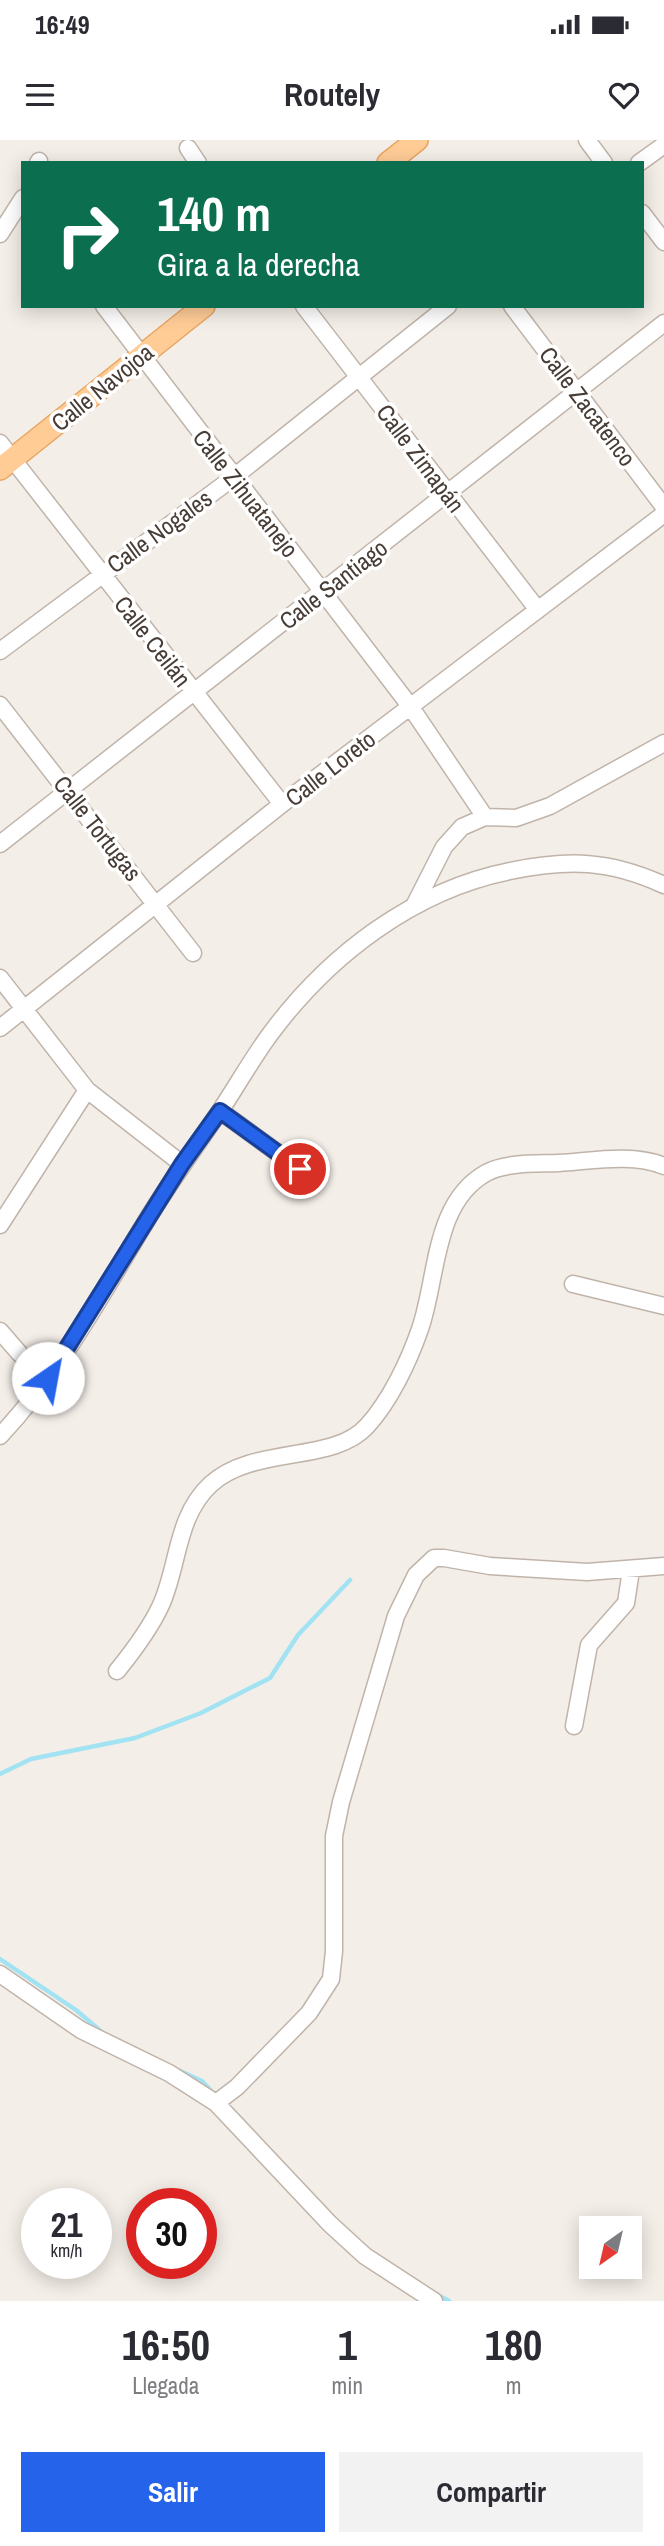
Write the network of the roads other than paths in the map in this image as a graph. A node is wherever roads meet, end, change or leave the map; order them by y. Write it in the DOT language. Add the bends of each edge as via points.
graph roads {
  1 [pos="417,140"];
  2 [pos="587,140"];
  3 [pos="664,145"];
  4 [pos="188,148"];
  5 [pos="197,161"];
  6 [pos="395,161"];
  7 [pos="603,161"];
  8 [pos="642,161"];
  9 [pos="21,201"];
  10 [pos="644,216"];
  11 [pos="0,234"];
  12 [pos="664,242"];
  13 [pos="105,308"];
  14 [pos="201,308"];
  15 [pos="306,308"];
  16 [pos="446,308"];
  17 [pos="513,308"];
  18 [pos="664,323"];
  19 [pos="140,356"];
  20 [pos="360,377"];
  21 [pos="576,392"];
  22 [pos="4,457"];
  23 [pos="234,477"];
  24 [pos="448,493"];
  25 [pos="664,506"];
  26 [pos="664,514"];
  27 [pos="100,574"];
  28 [pos="323,592"];
  29 [pos="538,610"];
  30 [pos="0,651"];
  31 [pos="192,693"];
  32 [pos="0,705"];
  33 [pos="410,706"];
  34 [pos="664,743"];
  35 [pos="68,790"];
  36 [pos="282,804"];
  37 [pos="485,817"];
  38 [pos="0,844"];
  39 [pos="664,886"];
  40 [pos="157,904"];
  41 [pos="415,904"];
  42 [pos="193,953"];
  43 [pos="0,978"];
  44 [pos="23,1009"];
  45 [pos="0,1028"];
  46 [pos="87,1090"];
  47 [pos="220,1111"];
  48 [pos="182,1164"];
  49 [pos="664,1166"];
  50 [pos="300,1169"];
  51 [pos="0,1225"];
  52 [pos="573,1284"];
  53 [pos="664,1306"];
  54 [pos="0,1331"];
  55 [pos="20,1354"];
  56 [pos="0,1436"];
  57 [pos="664,1566"];
  58 [pos="631,1570"];
  59 [pos="117,1671"];
  60 [pos="574,1726"];
  61 [pos="0,1974"];
  62 [pos="216,2103"];
  63 [pos="434,2301"];
  1 -- 6 [label="main road"];
  2 -- 7 [label="street"];
  3 -- 8 [label="street"];
  4 -- 5 [label="street"];
  9 -- 11 [label="street"];
  10 -- 12 [label="street"];
  13 -- 19 [label="street, Calle Zihuatanejo"];
  14 -- 19 [label="main road, Calle Navojoa"];
  15 -- 20 [label="street, Calle Zimapán"];
  16 -- 20 [label="street, Calle Nogales"];
  17 -- 21 [label="street, Calle Zacatenco"];
  18 -- 21 [label="street, Calle Santiago"];
  19 -- 22 [label="main road, Calle Navojoa"];
  19 -- 23 [label="street, Calle Zihuatanejo"];
  20 -- 23 [label="street, Calle Nogales"];
  20 -- 24 [label="street, Calle Zimapán"];
  21 -- 24 [label="street, Calle Santiago"];
  21 -- 25 [label="street, Calle Zacatenco"];
  22 -- 27 [label="street, Calle Ceilán"];
  23 -- 27 [label="street, Calle Nogales"];
  23 -- 28 [label="street, Calle Zihuatanejo"];
  24 -- 28 [label="street, Calle Santiago"];
  24 -- 29 [label="street, Calle Zimapán"];
  26 -- 29 [label="street, Calle Loreto"];
  27 -- 30 [label="street, Calle Nogales"];
  27 -- 31 [label="street, Calle Ceilán"];
  28 -- 31 [label="street, Calle Santiago"];
  28 -- 33 [label="street, Calle Zihuatanejo"];
  29 -- 33 [label="street, Calle Loreto"];
  31 -- 35 [label="street, Calle Santiago"];
  31 -- 36 [label="street, Calle Ceilán"];
  32 -- 35 [label="street, Calle Tortugas"];
  33 -- 36 [label="street, Calle Loreto"];
  33 -- 37 [label="street, Calle Zihuatanejo"];
  34 -- 37 [label="street" via="550,806 516,818"];
  35 -- 38 [label="street, Calle Santiago"];
  35 -- 40 [label="street, Calle Tortugas"];
  36 -- 40 [label="street, Calle Loreto"];
  37 -- 41 [label="street" via="463,827 444,847"];
  39 -- 41 [label="street" via="604,864 565,862 491,874"];
  40 -- 42 [label="street, Calle Tortugas"];
  40 -- 44 [label="street, Calle Loreto"];
  41 -- 47 [label="street" via="340,958 310,988 271,1033"];
  43 -- 44 [label="street"];
  44 -- 45 [label="street, Calle Loreto"];
  44 -- 46 [label="street"];
  46 -- 48 [label="street"];
  46 -- 51 [label="street"];
  47 -- 48 [label="street"];
  47 -- 50 [label="street"];
  48 -- 56 [label="street" via="35,1397"];
  49 -- 59 [label="street" via="648,1159 536,1164 489,1171 473,1182 449,1213 420,1330 379,1412 360,1433 338,1445 266,1458 233,1469 212,1483 181,1534 161,1605"];
  52 -- 53 [label="street"];
  54 -- 55 [label="street"];
  57 -- 58 [label="street"];
  58 -- 60 [label="street" via="626,1603 589,1645"];
  58 -- 62 [label="street" via="490,1566 444,1558 426,1563 416,1575 396,1616 341,1802 334,1836 331,1979 309,2013"];
  61 -- 62 [label="street" via="81,2030 169,2073"];
  62 -- 63 [label="street" via="357,2248"];
}
